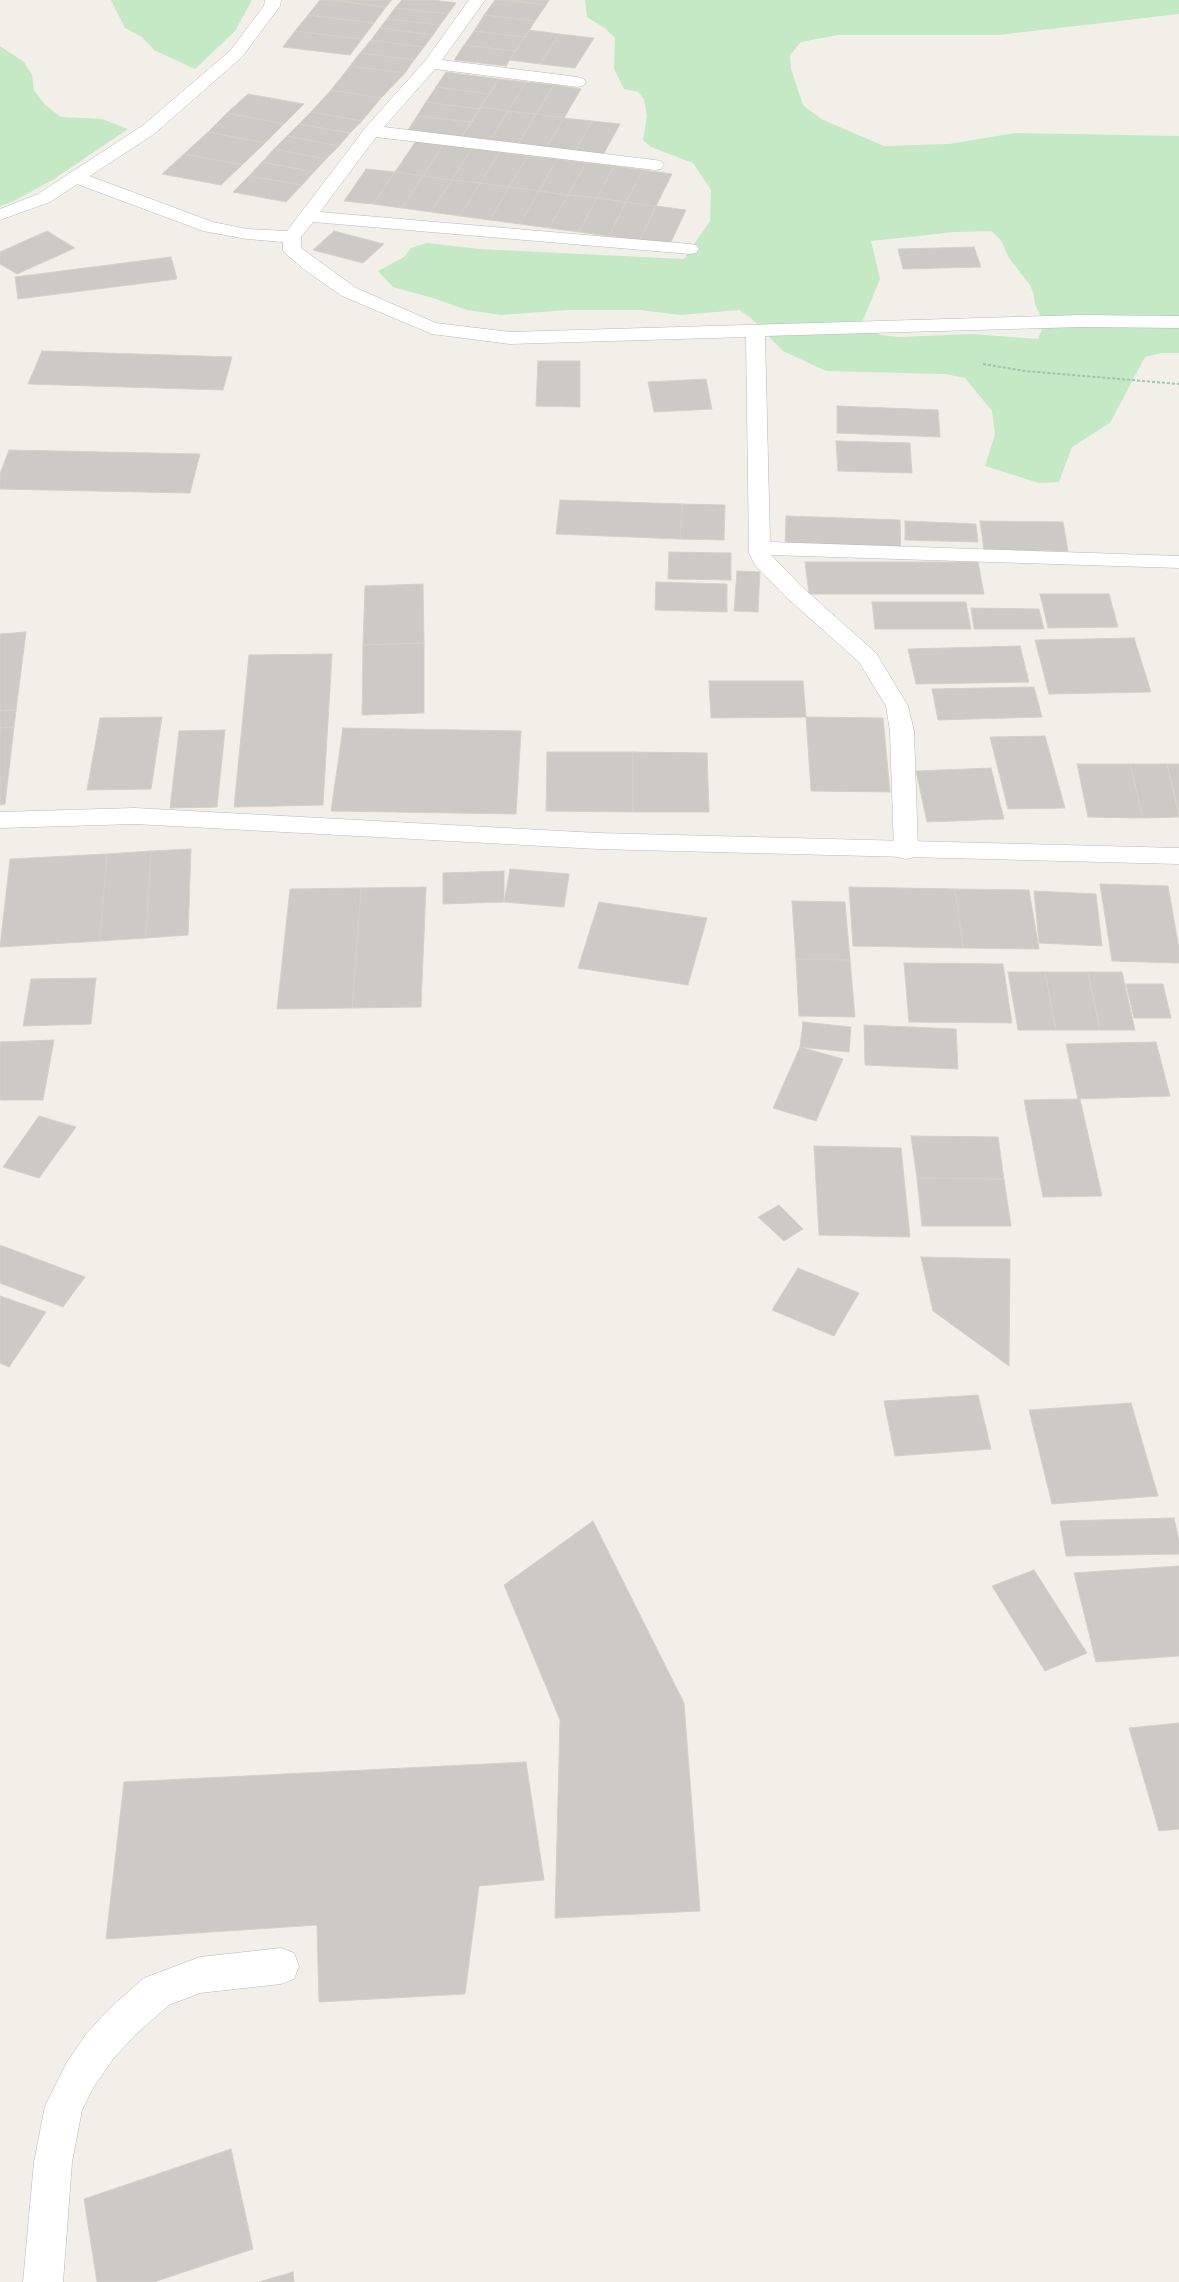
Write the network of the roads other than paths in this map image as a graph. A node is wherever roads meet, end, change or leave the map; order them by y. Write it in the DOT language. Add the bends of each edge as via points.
graph roads {
  1 [pos="273,0"];
  2 [pos="477,0"];
  3 [pos="431,64"];
  4 [pos="578,82"];
  5 [pos="372,131"];
  6 [pos="655,164"];
  7 [pos="75,177"];
  8 [pos="0,215"];
  9 [pos="308,216"];
  10 [pos="292,238"];
  11 [pos="690,249"];
  12 [pos="1179,322"];
  13 [pos="755,331"];
  14 [pos="760,548"];
  15 [pos="1179,562"];
  16 [pos="0,820"];
  17 [pos="906,851"];
  18 [pos="1179,856"];
  19 [pos="281,1966"];
  20 [pos="43,2282"];
  1 -- 7 [label="street" via="272,6 236,54 148,130"];
  2 -- 3 [label="street"];
  3 -- 4 [label="street"];
  3 -- 5 [label="street"];
  5 -- 6 [label="street"];
  5 -- 9 [label="street"];
  7 -- 8 [label="street" via="44,198"];
  7 -- 10 [label="street" via="209,227"];
  9 -- 10 [label="street"];
  9 -- 11 [label="street"];
  10 -- 13 [label="street" via="292,250 349,292 432,328 510,338"];
  12 -- 13 [label="street" via="1081,321"];
  13 -- 14 [label="street"];
  14 -- 15 [label="street"];
  14 -- 17 [label="street" via="763,560 793,591 868,658 897,706 902,731"];
  16 -- 17 [label="street" via="136,816 589,841"];
  17 -- 18 [label="street"];
  19 -- 20 [label="street" via="200,1975 158,1991 100,2046 64,2106 53,2162"];
}
